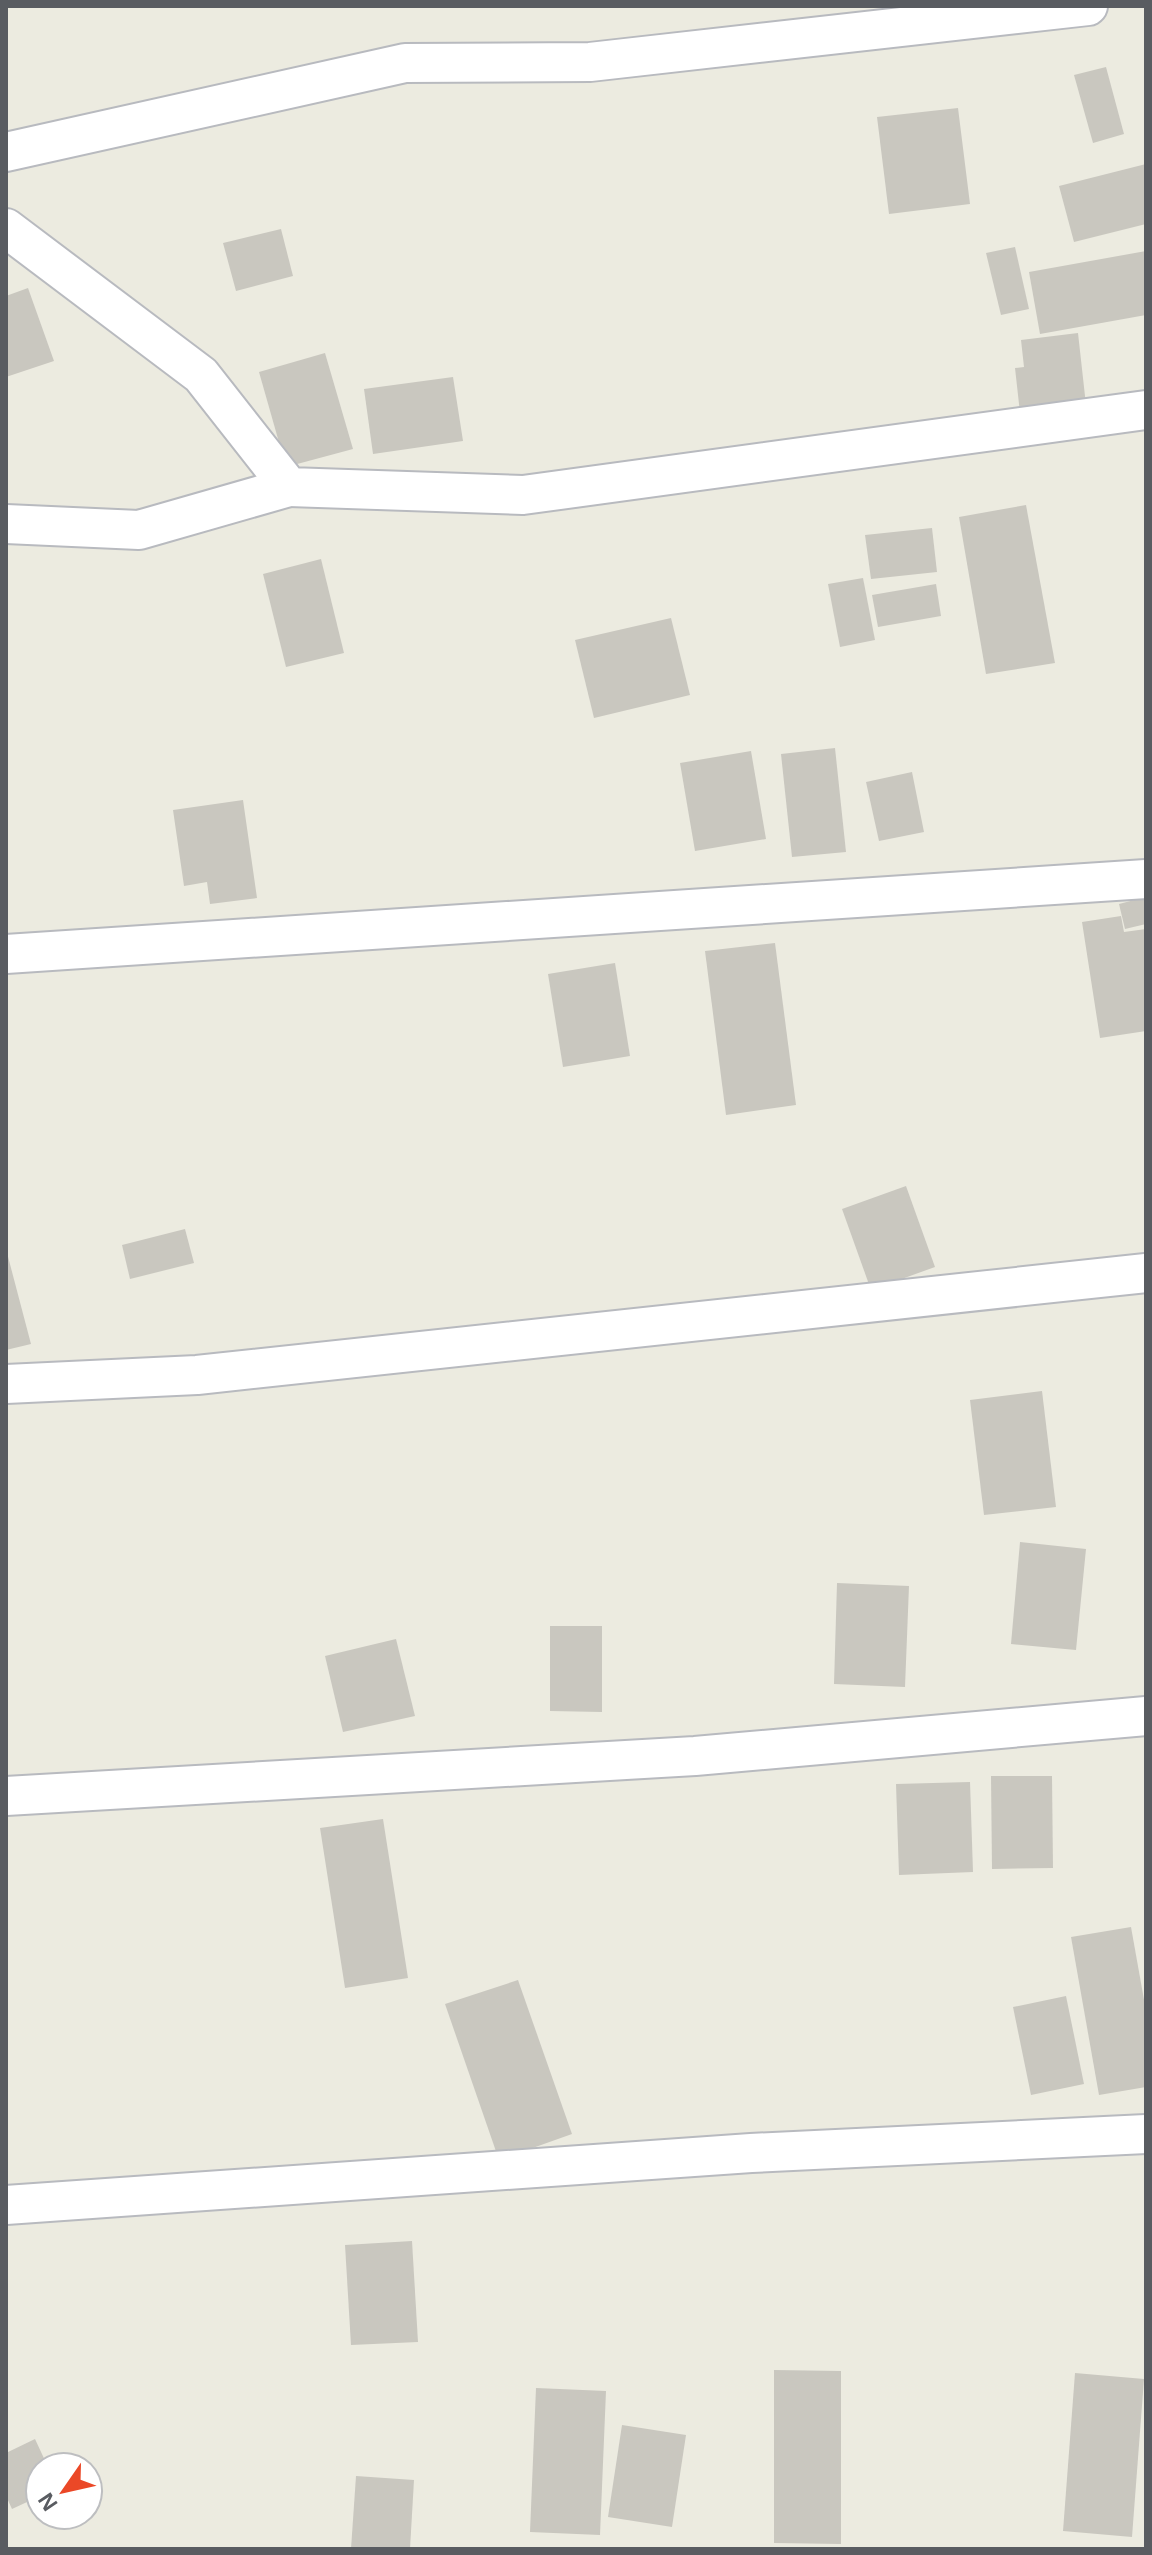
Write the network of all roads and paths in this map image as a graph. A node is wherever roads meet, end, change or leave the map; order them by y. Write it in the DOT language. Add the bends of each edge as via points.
graph roads {
  1 [pos="1088,6"];
  2 [pos="6,152"];
  3 [pos="6,228"];
  4 [pos="1146,410"];
  5 [pos="289,487"];
  6 [pos="6,524"];
  7 [pos="1146,879"];
  8 [pos="6,954"];
  9 [pos="1146,1273"];
  10 [pos="6,1384"];
  11 [pos="1146,1716"];
  12 [pos="6,1796"];
  13 [pos="1146,2134"];
  14 [pos="6,2205"];
  1 -- 2 [label="street" via="590,62 405,63"];
  3 -- 5 [label="street" via="201,375"];
  4 -- 5 [label="street" via="523,495"];
  5 -- 6 [label="street" via="139,530"];
  7 -- 8 [label="street"];
  9 -- 10 [label="street" via="197,1375"];
  11 -- 12 [label="street" via="695,1756"];
  13 -- 14 [label="street" via="751,2153"];
}
